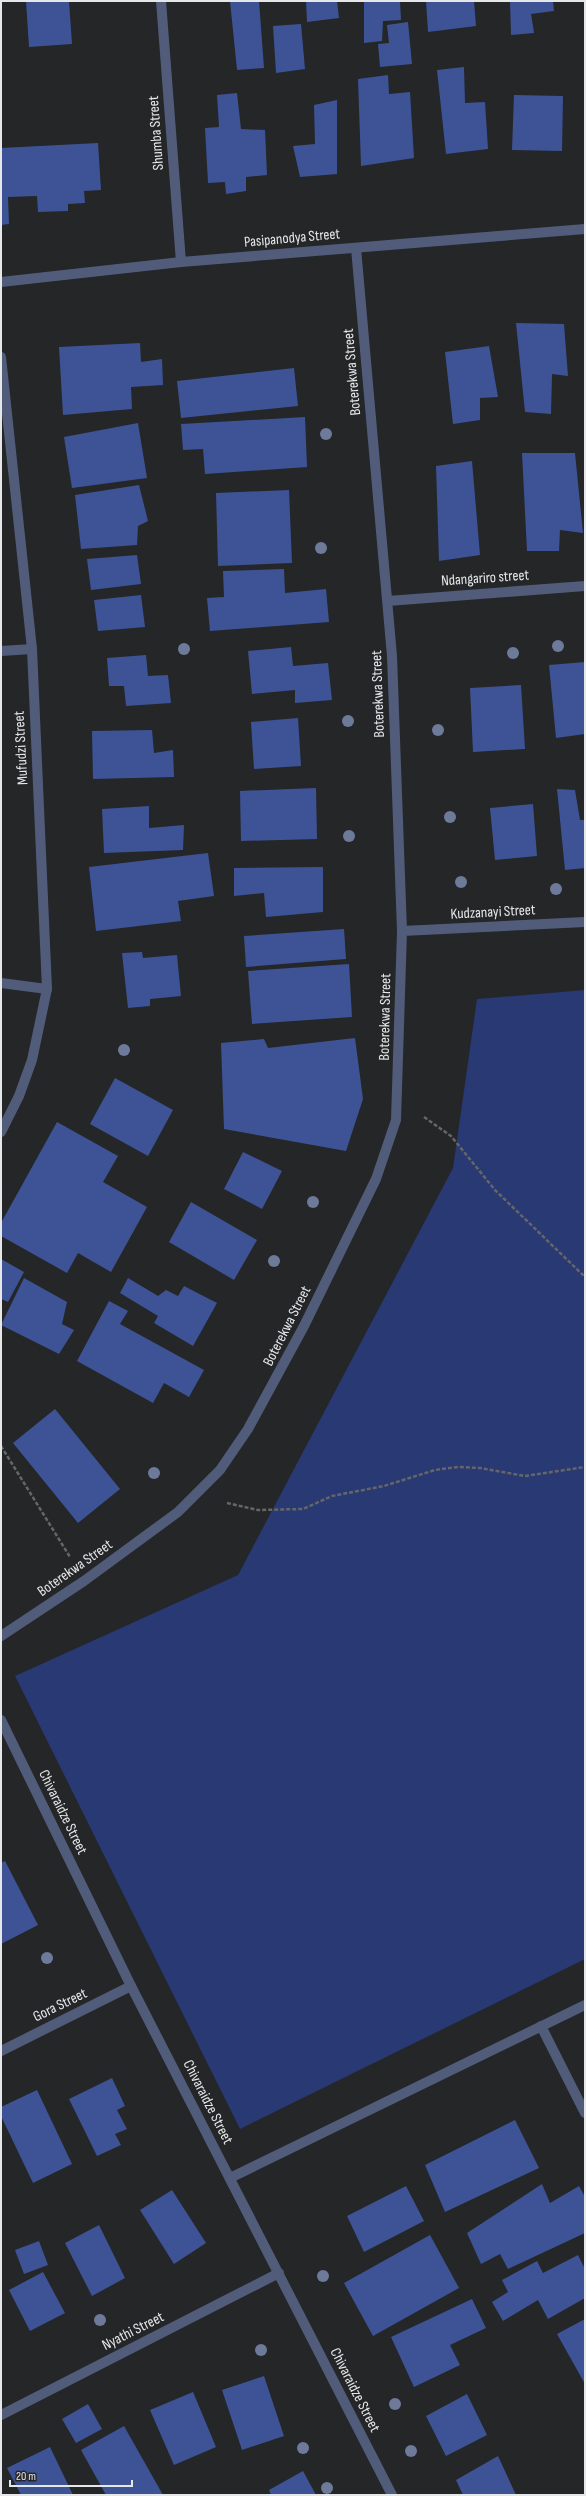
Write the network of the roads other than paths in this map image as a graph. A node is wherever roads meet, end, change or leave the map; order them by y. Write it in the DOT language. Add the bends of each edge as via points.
graph roads {
  1 [pos="161,1"];
  2 [pos="585,229"];
  3 [pos="356,248"];
  4 [pos="181,262"];
  5 [pos="1,282"];
  6 [pos="1,357"];
  7 [pos="585,586"];
  8 [pos="388,601"];
  9 [pos="32,649"];
  10 [pos="1,651"];
  11 [pos="585,922"];
  12 [pos="402,931"];
  13 [pos="1,983"];
  14 [pos="47,989"];
  15 [pos="1,1132"];
  16 [pos="1,1636"];
  17 [pos="1,1720"];
  18 [pos="132,1986"];
  19 [pos="585,2005"];
  20 [pos="541,2026"];
  21 [pos="1,2051"];
  22 [pos="585,2113"];
  23 [pos="230,2178"];
  24 [pos="279,2273"];
  25 [pos="1,2415"];
  26 [pos="392,2495"];
  1 -- 4 [label="street, Shumba Street"];
  2 -- 3 [label="street, Pasipanodya Street"];
  3 -- 4 [label="street, Pasipanodya Street"];
  3 -- 8 [label="street, Boterekwa Street"];
  4 -- 5 [label="street, Pasipanodya Street"];
  6 -- 9 [label="street, Mufudzi Street"];
  7 -- 8 [label="street, Ndangariro street"];
  8 -- 12 [label="street, Boterekwa Street"];
  9 -- 10 [label="street"];
  9 -- 14 [label="street, Mufudzi Street"];
  11 -- 12 [label="street, Kudzanayi Street"];
  12 -- 16 [label="street, Boterekwa Street" via="396,1120 376,1179 274,1384 248,1430 220,1470 178,1512 84,1581"];
  13 -- 14 [label="street"];
  14 -- 15 [label="street, Mufudzi Street" via="32,1060 19,1096"];
  17 -- 18 [label="street, Chivaraidze Street"];
  18 -- 21 [label="street, Gora Street"];
  18 -- 23 [label="street, Chivaraidze Street"];
  19 -- 20 [label="street"];
  20 -- 22 [label="street"];
  20 -- 23 [label="street"];
  23 -- 24 [label="street, Chivaraidze Street"];
  24 -- 25 [label="street, Nyathi Street"];
  24 -- 26 [label="street, Chivaraidze Street"];
}
